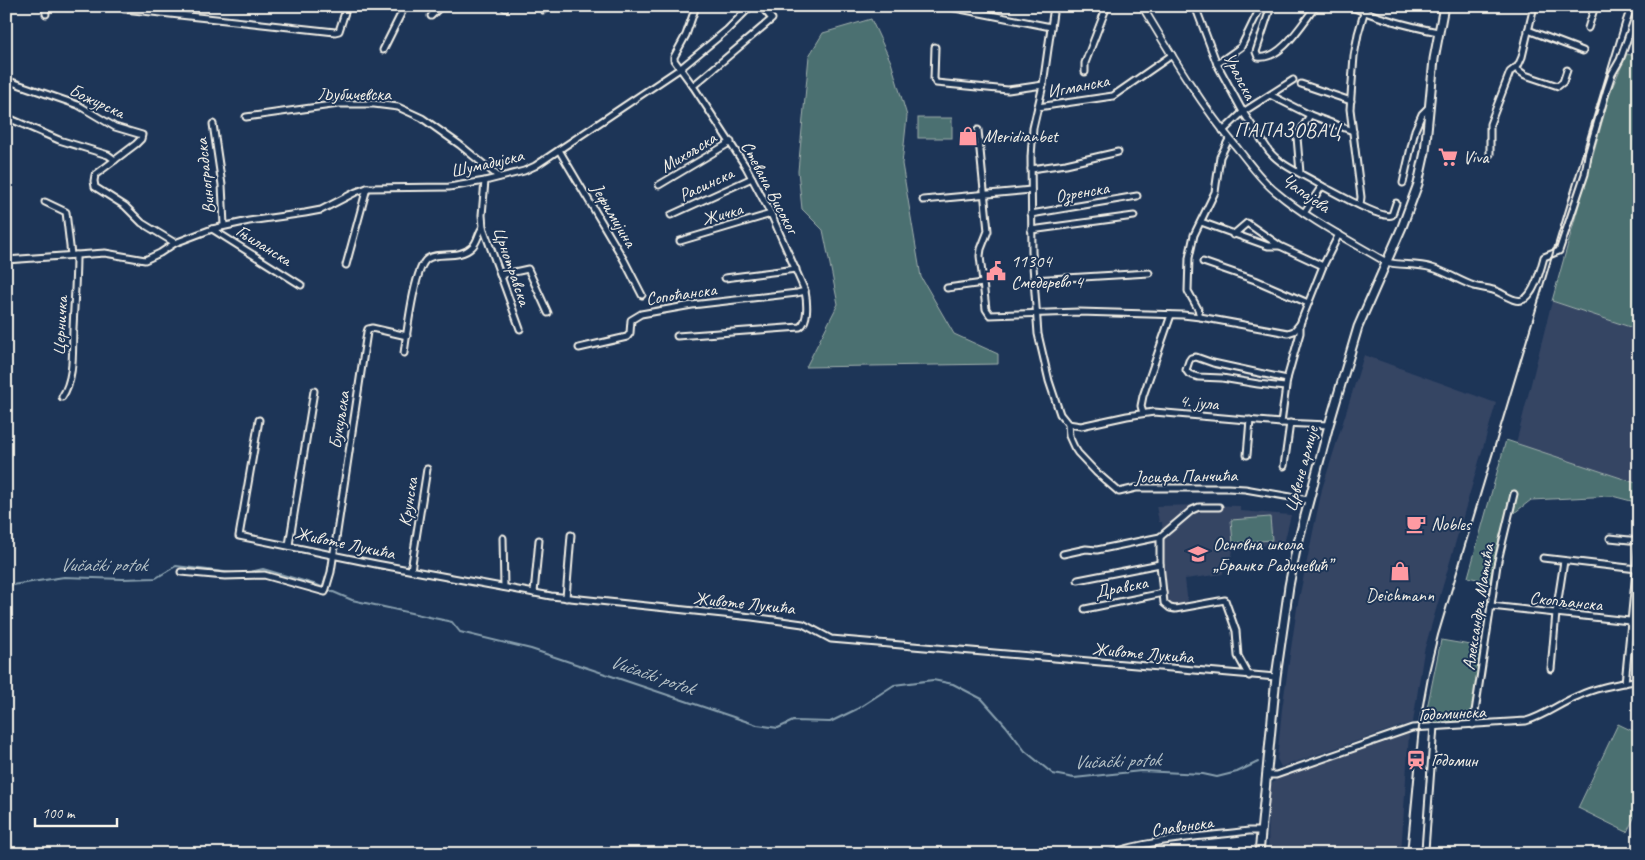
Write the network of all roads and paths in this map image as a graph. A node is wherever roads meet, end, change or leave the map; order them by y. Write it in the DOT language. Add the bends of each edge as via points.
graph roads {
  1 [pos="45,6"];
  2 [pos="347,6"];
  3 [pos="405,6"];
  4 [pos="441,6"];
  5 [pos="549,6"];
  6 [pos="751,6"];
  7 [pos="761,6"];
  8 [pos="945,6"];
  9 [pos="1054,6"];
  10 [pos="1107,6"];
  11 [pos="1142,6"];
  12 [pos="1195,6"];
  13 [pos="1261,6"];
  14 [pos="1271,6"];
  15 [pos="1316,6"];
  16 [pos="1350,6"];
  17 [pos="1366,6"];
  18 [pos="1444,6"];
  19 [pos="1534,6"];
  20 [pos="1595,6"];
  21 [pos="1638,6"];
  22 [pos="695,7"];
  23 [pos="124,9"];
  24 [pos="543,10"];
  25 [pos="1365,13"];
  26 [pos="46,14"];
  27 [pos="431,16"];
  28 [pos="1051,28"];
  29 [pos="1588,28"];
  30 [pos="1528,30"];
  31 [pos="1438,32"];
  32 [pos="935,47"];
  33 [pos="383,50"];
  34 [pos="1583,51"];
  35 [pos="1172,55"];
  36 [pos="1217,64"];
  37 [pos="681,68"];
  38 [pos="1515,68"];
  39 [pos="1567,70"];
  40 [pos="1085,72"];
  41 [pos="6,80"];
  42 [pos="1293,80"];
  43 [pos="1301,84"];
  44 [pos="1043,85"];
  45 [pos="693,86"];
  46 [pos="1270,95"];
  47 [pos="1351,101"];
  48 [pos="1038,107"];
  49 [pos="1430,107"];
  50 [pos="1243,112"];
  51 [pos="1310,115"];
  52 [pos="6,117"];
  53 [pos="246,117"];
  54 [pos="214,124"];
  55 [pos="978,130"];
  56 [pos="1223,131"];
  57 [pos="1353,131"];
  58 [pos="1229,139"];
  59 [pos="731,142"];
  60 [pos="560,150"];
  61 [pos="1118,152"];
  62 [pos="1490,154"];
  63 [pos="115,160"];
  64 [pos="1031,169"];
  65 [pos="1300,172"];
  66 [pos="500,177"];
  67 [pos="752,178"];
  68 [pos="485,181"];
  69 [pos="1403,183"];
  70 [pos="659,185"];
  71 [pos="1322,186"];
  72 [pos="367,188"];
  73 [pos="1032,190"];
  74 [pos="985,194"];
  75 [pos="1137,196"];
  76 [pos="922,200"];
  77 [pos="45,202"];
  78 [pos="1396,203"];
  79 [pos="1360,205"];
  80 [pos="1304,213"];
  81 [pos="771,214"];
  82 [pos="1031,214"];
  83 [pos="671,215"];
  84 [pos="1134,216"];
  85 [pos="1201,222"];
  86 [pos="224,225"];
  87 [pos="483,227"];
  88 [pos="212,228"];
  89 [pos="1031,230"];
  90 [pos="1233,234"];
  91 [pos="1339,234"];
  92 [pos="680,241"];
  93 [pos="176,243"];
  94 [pos="1280,246"];
  95 [pos="73,255"];
  96 [pos="6,260"];
  97 [pos="1203,262"];
  98 [pos="1386,262"];
  99 [pos="346,265"];
  100 [pos="1324,266"];
  101 [pos="796,270"];
  102 [pos="1149,273"];
  103 [pos="500,275"];
  104 [pos="725,278"];
  105 [pos="1033,280"];
  106 [pos="983,283"];
  107 [pos="301,285"];
  108 [pos="947,288"];
  109 [pos="804,291"];
  110 [pos="642,295"];
  111 [pos="1308,303"];
  112 [pos="548,313"];
  113 [pos="1036,314"];
  114 [pos="1171,315"];
  115 [pos="1200,317"];
  116 [pos="1300,324"];
  117 [pos="520,330"];
  118 [pos="1292,332"];
  119 [pos="407,336"];
  120 [pos="677,336"];
  121 [pos="1299,339"];
  122 [pos="579,348"];
  123 [pos="404,353"];
  124 [pos="1287,379"];
  125 [pos="1285,387"];
  126 [pos="314,391"];
  127 [pos="62,397"];
  128 [pos="1143,413"];
  129 [pos="259,420"];
  130 [pos="1250,420"];
  131 [pos="1280,422"];
  132 [pos="1290,423"];
  133 [pos="1068,424"];
  134 [pos="1329,425"];
  135 [pos="1246,455"];
  136 [pos="1284,466"];
  137 [pos="427,469"];
  138 [pos="1514,494"];
  139 [pos="1308,500"];
  140 [pos="1219,507"];
  141 [pos="571,536"];
  142 [pos="1160,537"];
  143 [pos="503,538"];
  144 [pos="1610,538"];
  145 [pos="539,540"];
  146 [pos="1639,541"];
  147 [pos="289,545"];
  148 [pos="333,554"];
  149 [pos="1063,554"];
  150 [pos="1543,558"];
  151 [pos="1564,560"];
  152 [pos="1160,564"];
  153 [pos="1637,569"];
  154 [pos="411,570"];
  155 [pos="181,572"];
  156 [pos="1078,580"];
  157 [pos="504,587"];
  158 [pos="534,593"];
  159 [pos="1163,593"];
  160 [pos="566,598"];
  161 [pos="1491,606"];
  162 [pos="1085,609"];
  163 [pos="1556,613"];
  164 [pos="1632,622"];
  165 [pos="1639,622"];
  166 [pos="1551,669"];
  167 [pos="1249,676"];
  168 [pos="1276,677"];
  169 [pos="1639,680"];
  170 [pos="1625,683"];
  171 [pos="1473,725"];
  172 [pos="1434,726"];
  173 [pos="1266,775"];
  174 [pos="1261,831"];
  175 [pos="1108,854"];
  176 [pos="1259,854"];
  177 [pos="1423,854"];
  1 -- 26 [label="street"];
  2 -- 23 [label="street" via="342,25 335,32"];
  3 -- 33 [label="street"];
  4 -- 27 [label="street"];
  5 -- 24 [label="street"];
  6 -- 37 [label="street, Шумадијска"];
  7 -- 45 [label="street" via="772,19"];
  8 -- 28 [label="street"];
  9 -- 28 [label="street, Јосифа Панчића"];
  10 -- 40 [label="street" via="1085,63"];
  11 -- 35 [label="street, Чапајева"];
  12 -- 36 [label="street, Уралска"];
  13 -- 36 [label="street" via="1241,46"];
  14 -- 15 [label="street" via="1256,55 1264,58 1278,52"];
  16 -- 25 [label="street"];
  17 -- 25 [label="street"];
  18 -- 31 [label="main road, Црвене армије"];
  19 -- 30 [label="street"];
  20 -- 29 [label="street"];
  21 -- 98 [label="street" via="1607,89 1585,174 1559,251 1544,257 1536,283 1527,297 1516,300 1420,264"];
  22 -- 37 [label="street" via="674,58"];
  25 -- 31 [label="street"];
  25 -- 47 [label="street" via="1354,56"];
  28 -- 44 [label="street, Јосифа Панчића"];
  30 -- 34 [label="street"];
  30 -- 38 [label="street" via="1522,57"];
  31 -- 49 [label="main road, Црвене армије"];
  32 -- 44 [label="street" via="936,83 1008,90"];
  35 -- 48 [label="street, Игманска" via="1113,96"];
  35 -- 56 [label="street, Чапајева"];
  36 -- 50 [label="street, Уралска"];
  37 -- 45 [label="street, Стевана Високог"];
  37 -- 60 [label="street, Шумадијска"];
  38 -- 39 [label="street" via="1525,75 1558,86 1564,82"];
  38 -- 62 [label="street" via="1510,72 1490,124"];
  41 -- 63 [label="street, Божурска" via="78,105 115,126 142,135 142,139"];
  42 -- 46 [label="street"];
  43 -- 47 [label="street"];
  44 -- 48 [label="street, Јосифа Панчића"];
  45 -- 59 [label="street, Стевана Високог"];
  46 -- 50 [label="street"];
  46 -- 51 [label="street"];
  47 -- 57 [label="street"];
  48 -- 64 [label="street, Јосифа Панчића"];
  49 -- 69 [label="street, Црвене армије" via="1422,114 1415,130"];
  49 -- 98 [label="main road, Црвене армије" via="1416,191"];
  50 -- 56 [label="street"];
  50 -- 65 [label="street, Уралска" via="1274,157"];
  51 -- 57 [label="street"];
  51 -- 65 [label="street" via="1297,137"];
  52 -- 63 [label="street"];
  53 -- 66 [label="street, Љубичевска" via="339,104 398,107 438,129"];
  54 -- 86 [label="street, Виноградска"];
  55 -- 74 [label="street"];
  56 -- 58 [label="street, Чапајева"];
  57 -- 79 [label="street"];
  58 -- 80 [label="street, Чапајева" via="1265,182"];
  58 -- 85 [label="street" via="1220,157 1216,192"];
  59 -- 67 [label="street, Стевана Високог"];
  59 -- 70 [label="street, Михољска"];
  60 -- 66 [label="street, Шумадијска" via="524,171"];
  60 -- 110 [label="street, Јефимијина"];
  61 -- 64 [label="street"];
  63 -- 93 [label="street" via="95,176 95,187 126,206 142,223"];
  64 -- 73 [label="street, Јосифа Панчића"];
  65 -- 71 [label="street, Уралска"];
  66 -- 68 [label="street, Шумадијска"];
  67 -- 81 [label="street, Стевана Високог"];
  67 -- 83 [label="street, Расинска"];
  68 -- 72 [label="street, Шумадијска" via="449,187"];
  68 -- 87 [label="street, Црнотравска"];
  71 -- 79 [label="street, Уралска"];
  71 -- 80 [label="street"];
  72 -- 86 [label="street, Шумадијска" via="321,210"];
  72 -- 99 [label="street"];
  73 -- 74 [label="street"];
  73 -- 82 [label="street, Јосифа Панчића"];
  74 -- 76 [label="street"];
  74 -- 106 [label="street" via="988,231 981,249"];
  75 -- 82 [label="street, Озренска"];
  77 -- 95 [label="street, Церничка" via="66,212"];
  78 -- 79 [label="street, Уралска" via="1389,217"];
  80 -- 91 [label="street, Чапајева"];
  81 -- 92 [label="street, Жичка"];
  81 -- 101 [label="street, Стевана Високог"];
  82 -- 89 [label="street, Јосифа Панчића"];
  84 -- 89 [label="street"];
  85 -- 90 [label="street"];
  85 -- 115 [label="street" via="1189,258 1187,286"];
  86 -- 88 [label="street, Шумадијска"];
  87 -- 103 [label="street, Црнотравска"];
  87 -- 119 [label="street" via="474,246 468,250 425,261 418,276"];
  88 -- 93 [label="street, Шумадијска"];
  88 -- 107 [label="street, Гњиланска"];
  89 -- 105 [label="street, Јосифа Панчића"];
  90 -- 94 [label="street" via="1268,246"];
  90 -- 94 [label="street" via="1247,223"];
  91 -- 98 [label="street, Чапајева"];
  91 -- 100 [label="street"];
  93 -- 95 [label="street, Шумадијска" via="144,260 113,254"];
  94 -- 100 [label="street"];
  95 -- 96 [label="street, Шумадијска"];
  95 -- 127 [label="street, Церничка" via="74,343 70,380"];
  97 -- 111 [label="street"];
  98 -- 134 [label="main road, Црвене армије" via="1358,327"];
  100 -- 111 [label="street"];
  101 -- 104 [label="street"];
  101 -- 109 [label="street, Стевана Високог"];
  102 -- 105 [label="street"];
  103 -- 112 [label="street" via="528,269"];
  103 -- 117 [label="street, Црнотравска"];
  105 -- 113 [label="street, Јосифа Панчића"];
  106 -- 108 [label="street"];
  106 -- 113 [label="street" via="986,309 990,315"];
  109 -- 120 [label="street, Стевана Високог" via="805,322 800,327"];
  109 -- 122 [label="street, Сопоћанска" via="640,314 631,320 627,337"];
  111 -- 116 [label="street"];
  113 -- 114 [label="street"];
  113 -- 133 [label="street, Јосифа Панчића" via="1044,365 1060,414"];
  114 -- 115 [label="street"];
  114 -- 128 [label="street" via="1143,396"];
  115 -- 118 [label="street"];
  116 -- 118 [label="street"];
  116 -- 121 [label="street"];
  118 -- 121 [label="street"];
  119 -- 123 [label="street"];
  119 -- 148 [label="street, Букуљска" via="372,328 367,332"];
  121 -- 124 [label="street"];
  124 -- 125 [label="street"];
  124 -- 125 [label="street" via="1196,357 1191,358 1186,370 1198,377"];
  125 -- 131 [label="street"];
  126 -- 147 [label="street"];
  128 -- 130 [label="street, 4. јула"];
  128 -- 133 [label="street, 4. јула" via="1081,426"];
  129 -- 147 [label="street, Животе Лукића" via="240,536"];
  130 -- 131 [label="street, 4. јула"];
  130 -- 135 [label="street"];
  131 -- 132 [label="street, 4. јула"];
  132 -- 134 [label="street, 4. јула"];
  132 -- 136 [label="street"];
  133 -- 139 [label="street, Јосифа Панчића" via="1069,436 1078,454 1118,492 1136,488 1228,488"];
  134 -- 139 [label="main road, Црвене армије"];
  137 -- 154 [label="street, Крунска"];
  138 -- 161 [label="street, Александра Матића"];
  139 -- 168 [label="main road, Црвене армије" via="1291,573"];
  140 -- 142 [label="street" via="1192,510"];
  141 -- 160 [label="street"];
  142 -- 149 [label="street"];
  142 -- 152 [label="street"];
  143 -- 157 [label="street"];
  144 -- 146 [label="street"];
  145 -- 158 [label="street"];
  146 -- 153 [label="street"];
  147 -- 148 [label="street, Животе Лукића"];
  148 -- 154 [label="street, Животе Лукића"];
  148 -- 155 [label="street" via="325,592 264,575"];
  150 -- 151 [label="street"];
  151 -- 153 [label="street"];
  151 -- 163 [label="street"];
  152 -- 156 [label="street"];
  152 -- 159 [label="street"];
  153 -- 164 [label="street"];
  154 -- 157 [label="street, Животе Лукића"];
  157 -- 158 [label="street, Животе Лукића"];
  158 -- 160 [label="street, Животе Лукића"];
  159 -- 162 [label="street, Дравска"];
  159 -- 167 [label="street" via="1164,604 1171,608 1225,600 1236,631 1238,656"];
  160 -- 167 [label="street, Животе Лукића" via="804,624 831,639"];
  161 -- 163 [label="street, Скопљанска"];
  161 -- 171 [label="street, Александра Матића"];
  163 -- 164 [label="street, Скопљанска"];
  163 -- 166 [label="street"];
  164 -- 165 [label="street, Скопљанска"];
  164 -- 170 [label="street"];
  167 -- 168 [label="street, Животе Лукића"];
  168 -- 173 [label="main road, Црвене армије"];
  169 -- 170 [label="street, Годоминска"];
  170 -- 171 [label="street, Годоминска" via="1580,695 1526,721"];
  171 -- 172 [label="street, Годоминска"];
  172 -- 173 [label="street, Годоминска" via="1412,728 1276,775"];
  172 -- 177 [label="street"];
  173 -- 174 [label="main road, Црвене армије"];
  174 -- 175 [label="street, Славонска" via="1141,845"];
  174 -- 176 [label="main road, Црвене армије"];
}
